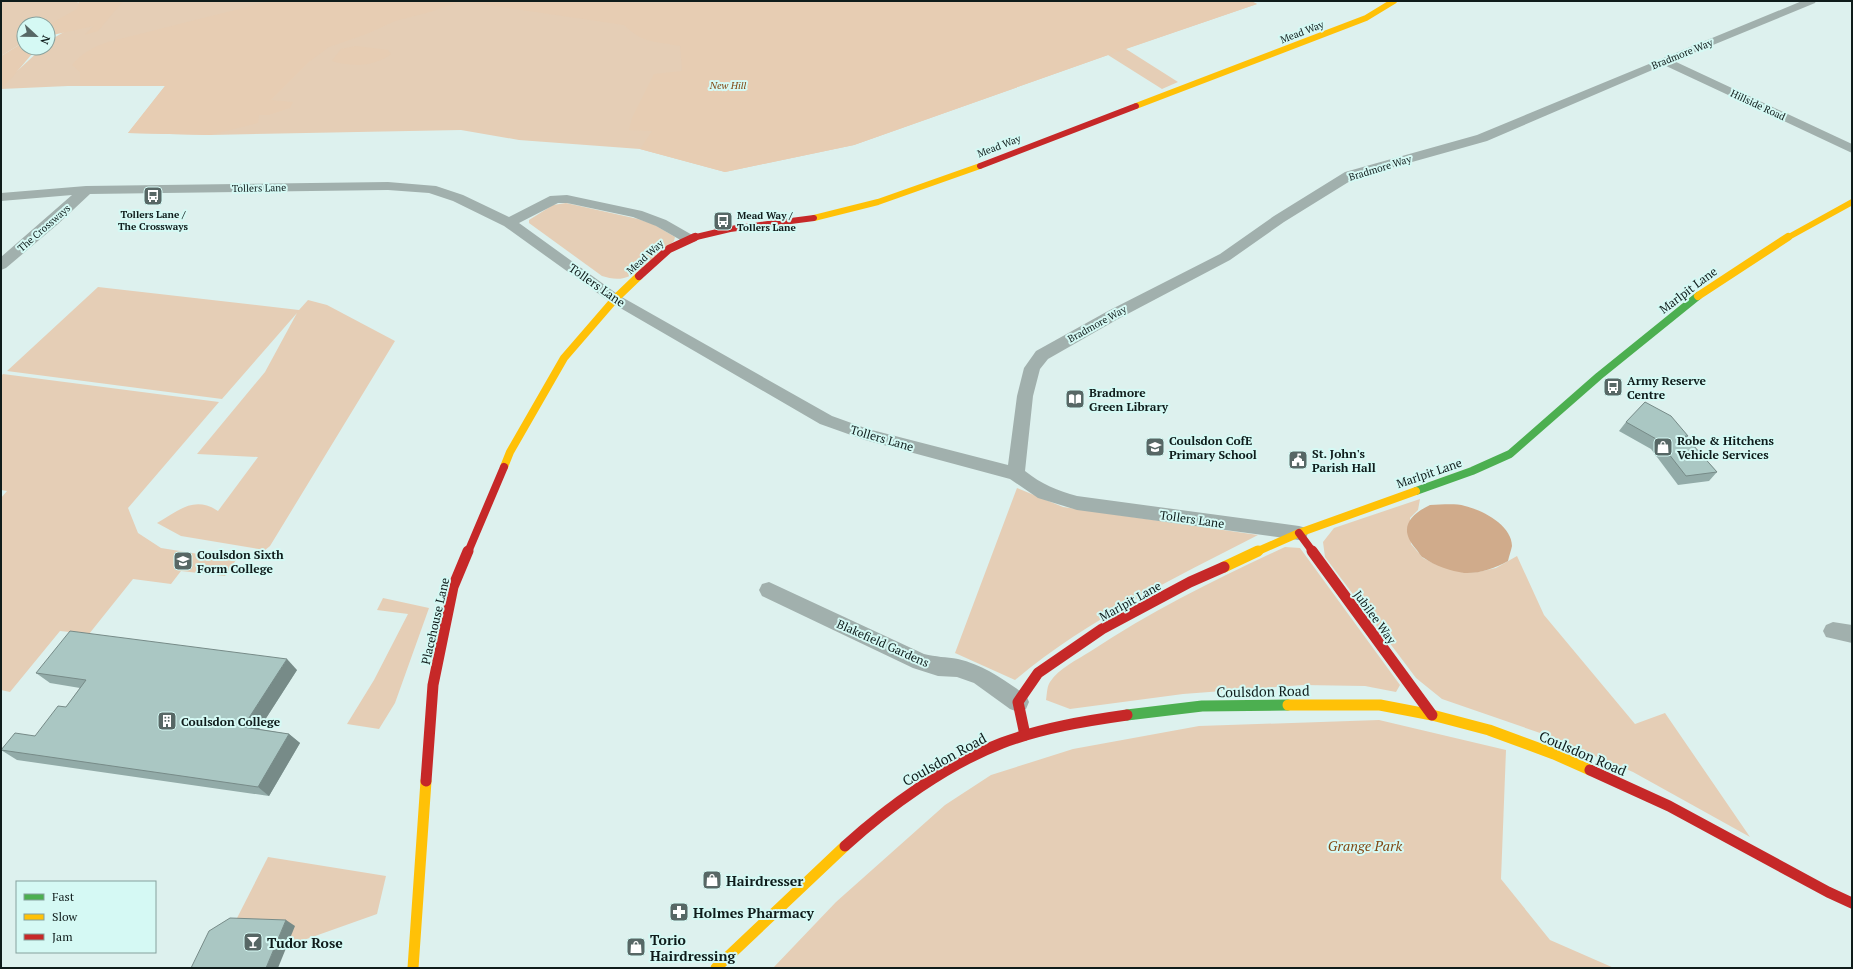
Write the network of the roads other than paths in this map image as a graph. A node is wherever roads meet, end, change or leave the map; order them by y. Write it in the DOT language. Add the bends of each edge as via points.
graph roads {
  1 [pos="1394,1"];
  2 [pos="1812,1"];
  3 [pos="1664,61"];
  4 [pos="1852,149"];
  5 [pos="86,190"];
  6 [pos="1,197"];
  7 [pos="1852,202"];
  8 [pos="510,222"];
  9 [pos="689,239"];
  10 [pos="1,265"];
  11 [pos="615,299"];
  12 [pos="1016,474"];
  13 [pos="1299,533"];
  14 [pos="769,590"];
  15 [pos="1018,702"];
  16 [pos="1432,715"];
  17 [pos="1026,736"];
  18 [pos="1852,903"];
  19 [pos="413,968"];
  20 [pos="716,968"];
  1 -- 9 [label="street, Mead Way" via="1366,18 1316,38 894,198 844,213 726,229"];
  2 -- 3 [label="street, Bradmore Way"];
  3 -- 4 [label="street, Hillside Road"];
  3 -- 12 [label="street, Bradmore Way" via="1482,138 1350,176 1279,219 1225,257 1118,312 1042,355 1032,368 1025,396"];
  5 -- 6 [label="street, Tollers Lane"];
  5 -- 8 [label="street, Tollers Lane" via="388,186 424,189 458,198"];
  5 -- 10 [label="street, The Crossways" via="54,221"];
  7 -- 13 [label="street, Marlpit Lane" via="1794,233 1705,290 1599,376 1510,454 1472,471"];
  8 -- 9 [label="street" via="555,199 566,199 637,214 661,223"];
  8 -- 11 [label="street, Tollers Lane"];
  9 -- 11 [label="street, Mead Way" via="663,253"];
  11 -- 12 [label="street, Tollers Lane" via="826,420 865,434"];
  11 -- 19 [label="street, Placehouse Lane" via="564,358 510,452 452,586 433,685"];
  12 -- 13 [label="street, Tollers Lane" via="1033,488 1053,497 1077,503"];
  13 -- 15 [label="street, Marlpit Lane" via="1190,582 1102,629 1038,673"];
  13 -- 16 [label="street, Jubilee Way"];
  14 -- 15 [label="street, Blakefield Gardens" via="920,662 938,667 957,668 981,676"];
  15 -- 17 [label="street"];
  16 -- 17 [label="street, Coulsdon Road" via="1372,705 1202,706 1101,718"];
  16 -- 18 [label="street, Coulsdon Road" via="1489,730 1554,754 1669,806"];
  17 -- 20 [label="street, Coulsdon Road" via="985,750 929,781 896,803 857,835"];
}
